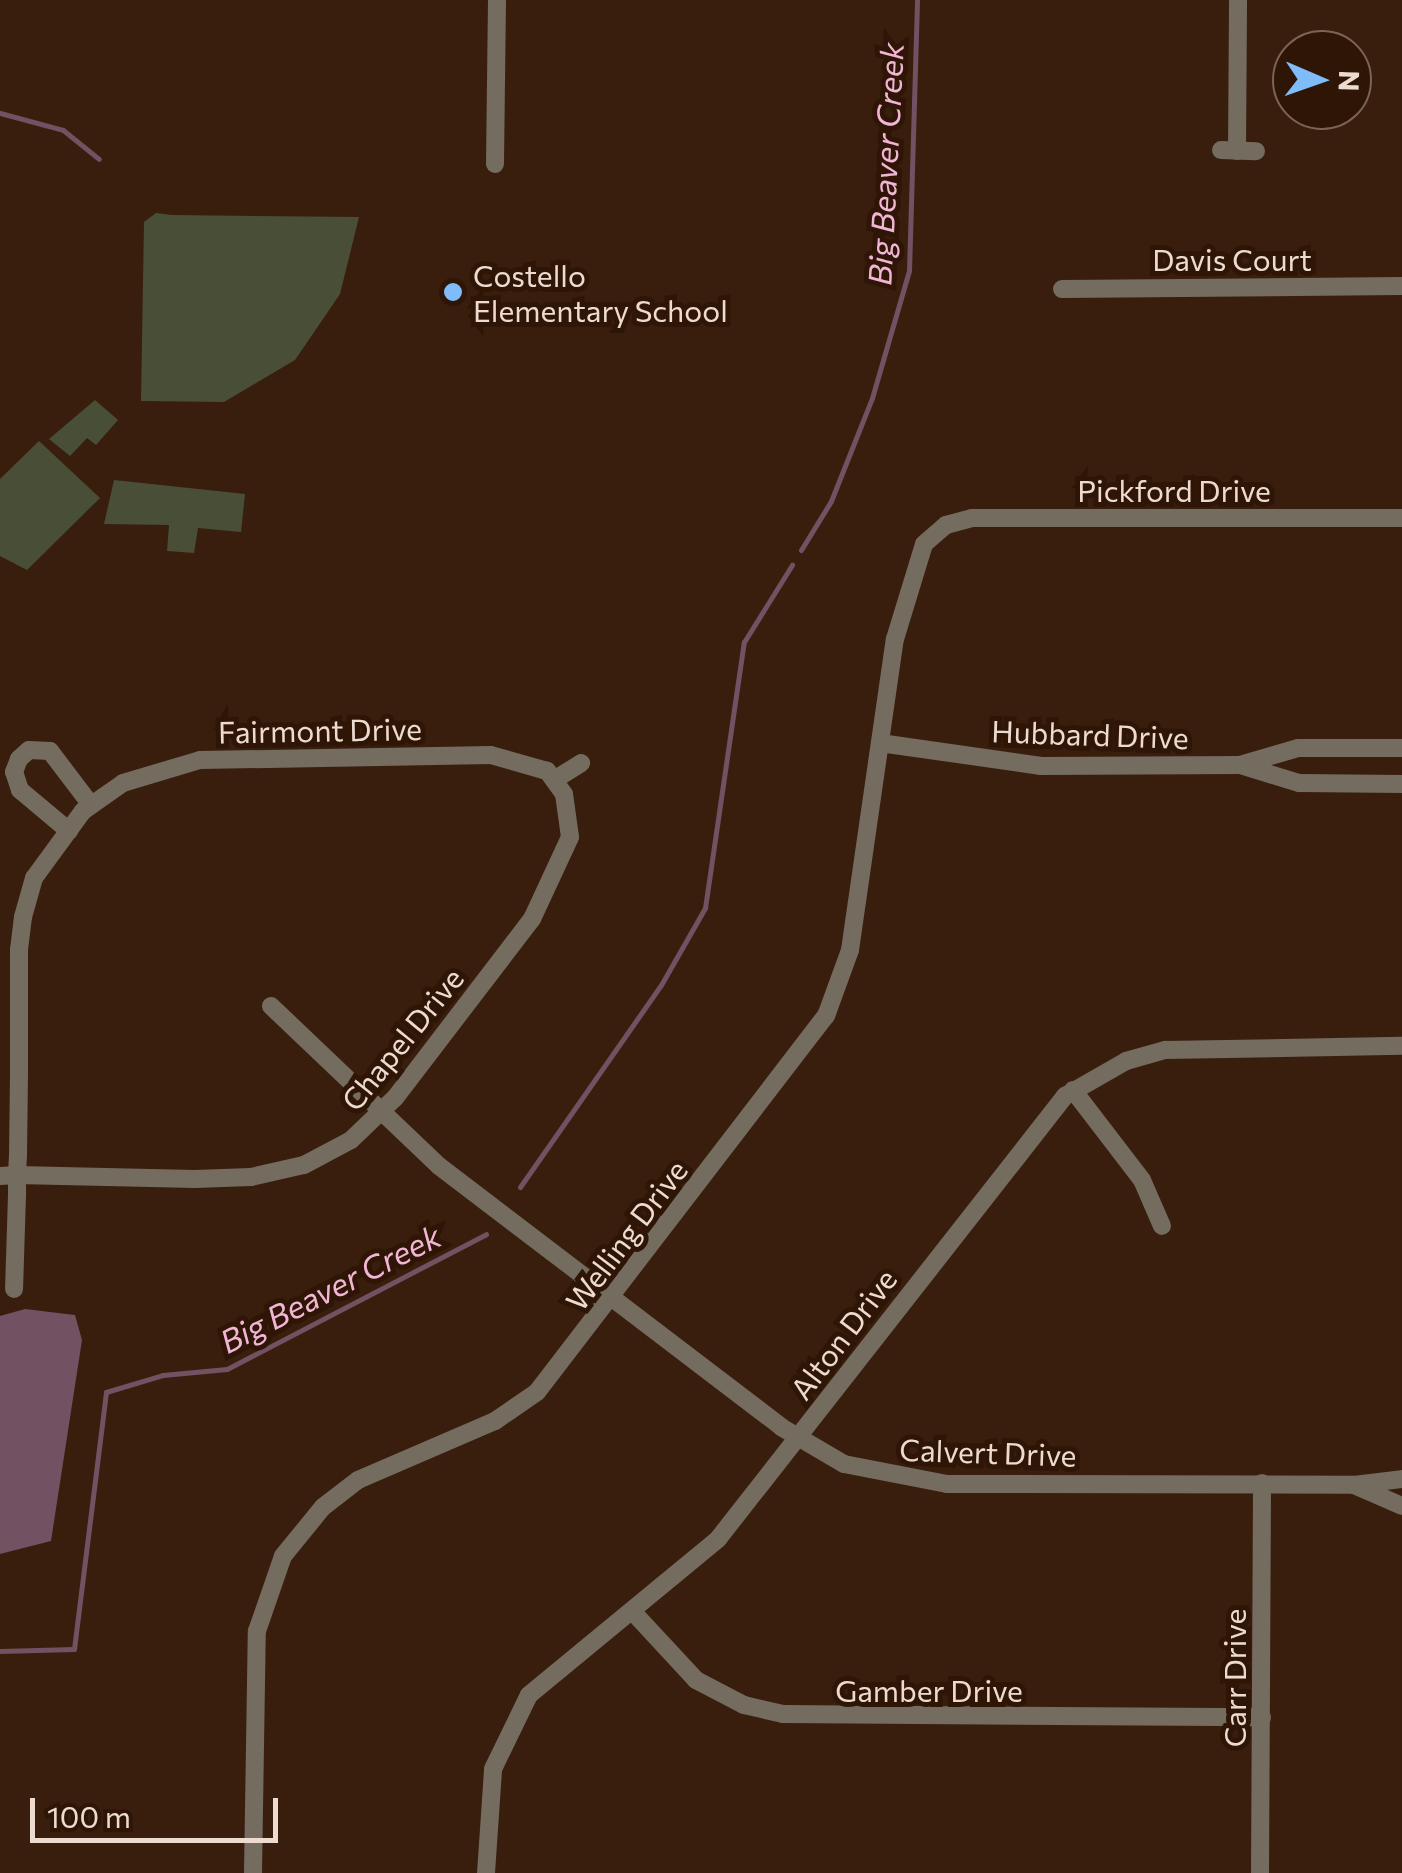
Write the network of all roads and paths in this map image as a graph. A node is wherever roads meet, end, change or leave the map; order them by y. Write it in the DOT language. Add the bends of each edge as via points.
graph roads {
  1 [pos="498,0"];
  2 [pos="1238,0"];
  3 [pos="1238,150"];
  4 [pos="495,164"];
  5 [pos="1402,286"];
  6 [pos="1062,289"];
  7 [pos="1402,518"];
  8 [pos="946,525"];
  9 [pos="880,743"];
  10 [pos="1402,748"];
  11 [pos="581,762"];
  12 [pos="1240,765"];
  13 [pos="554,780"];
  14 [pos="1402,784"];
  15 [pos="91,806"];
  16 [pos="69,830"];
  17 [pos="271,1006"];
  18 [pos="1402,1046"];
  19 [pos="1073,1090"];
  20 [pos="382,1115"];
  21 [pos="9,1175"];
  22 [pos="1162,1226"];
  23 [pos="14,1289"];
  24 [pos="611,1299"];
  25 [pos="798,1440"];
  26 [pos="1402,1479"];
  27 [pos="1262,1483"];
  28 [pos="1354,1485"];
  29 [pos="1402,1506"];
  30 [pos="633,1612"];
  31 [pos="1262,1717"];
  32 [pos="253,1873"];
  33 [pos="486,1873"];
  34 [pos="1260,1873"];
  1 -- 4 [label="street"];
  2 -- 3 [label="street"];
  5 -- 6 [label="street, Davis Court"];
  7 -- 8 [label="street, Pickford Drive" via="972,518"];
  8 -- 9 [label="street, Welling Drive" via="924,544 905,591"];
  9 -- 12 [label="street, Hubbard Drive" via="1041,766"];
  9 -- 24 [label="street, Welling Drive" via="850,950 826,1016"];
  10 -- 12 [label="street, Hubbard Drive" via="1298,748"];
  11 -- 13 [label="street"];
  12 -- 14 [label="street, Hubbard Drive" via="1299,783"];
  13 -- 15 [label="street, Fairmont Drive" via="523,759 491,755 200,760 123,783"];
  13 -- 20 [label="street, Chapel Drive" via="569,813 562,864 532,919"];
  15 -- 16 [label="street, Fairmont Drive"];
  15 -- 16 [label="street" via="50,751 29,750 18,759 20,790"];
  16 -- 21 [label="street, Fairmont Drive" via="34,878 23,917"];
  17 -- 20 [label="street, Calvert Drive"];
  18 -- 19 [label="street, Alton Drive" via="1165,1050 1126,1060"];
  19 -- 22 [label="street" via="1142,1180"];
  19 -- 25 [label="street, Alton Drive" via="1042,1120"];
  20 -- 21 [label="street, Chapel Drive" via="332,1152 279,1173 194,1180"];
  20 -- 24 [label="street, Calvert Drive"];
  21 -- 23 [label="street, Fairmont Drive"];
  24 -- 25 [label="street, Calvert Drive"];
  24 -- 32 [label="street, Welling Drive" via="537,1392 495,1422 358,1480 323,1507 282,1556 257,1631"];
  25 -- 27 [label="street, Calvert Drive" via="860,1470 919,1482"];
  25 -- 30 [label="street, Alton Drive" via="703,1555"];
  26 -- 28 [label="street, Calvert Drive"];
  27 -- 28 [label="street, Calvert Drive"];
  27 -- 31 [label="street, Carr Drive"];
  28 -- 29 [label="street, Calvert Drive"];
  30 -- 31 [label="street, Gamber Drive" via="696,1680 744,1705 783,1714"];
  30 -- 33 [label="street, Alton Drive" via="544,1677 506,1734 488,1797"];
  31 -- 34 [label="street, Carr Drive"];
}
